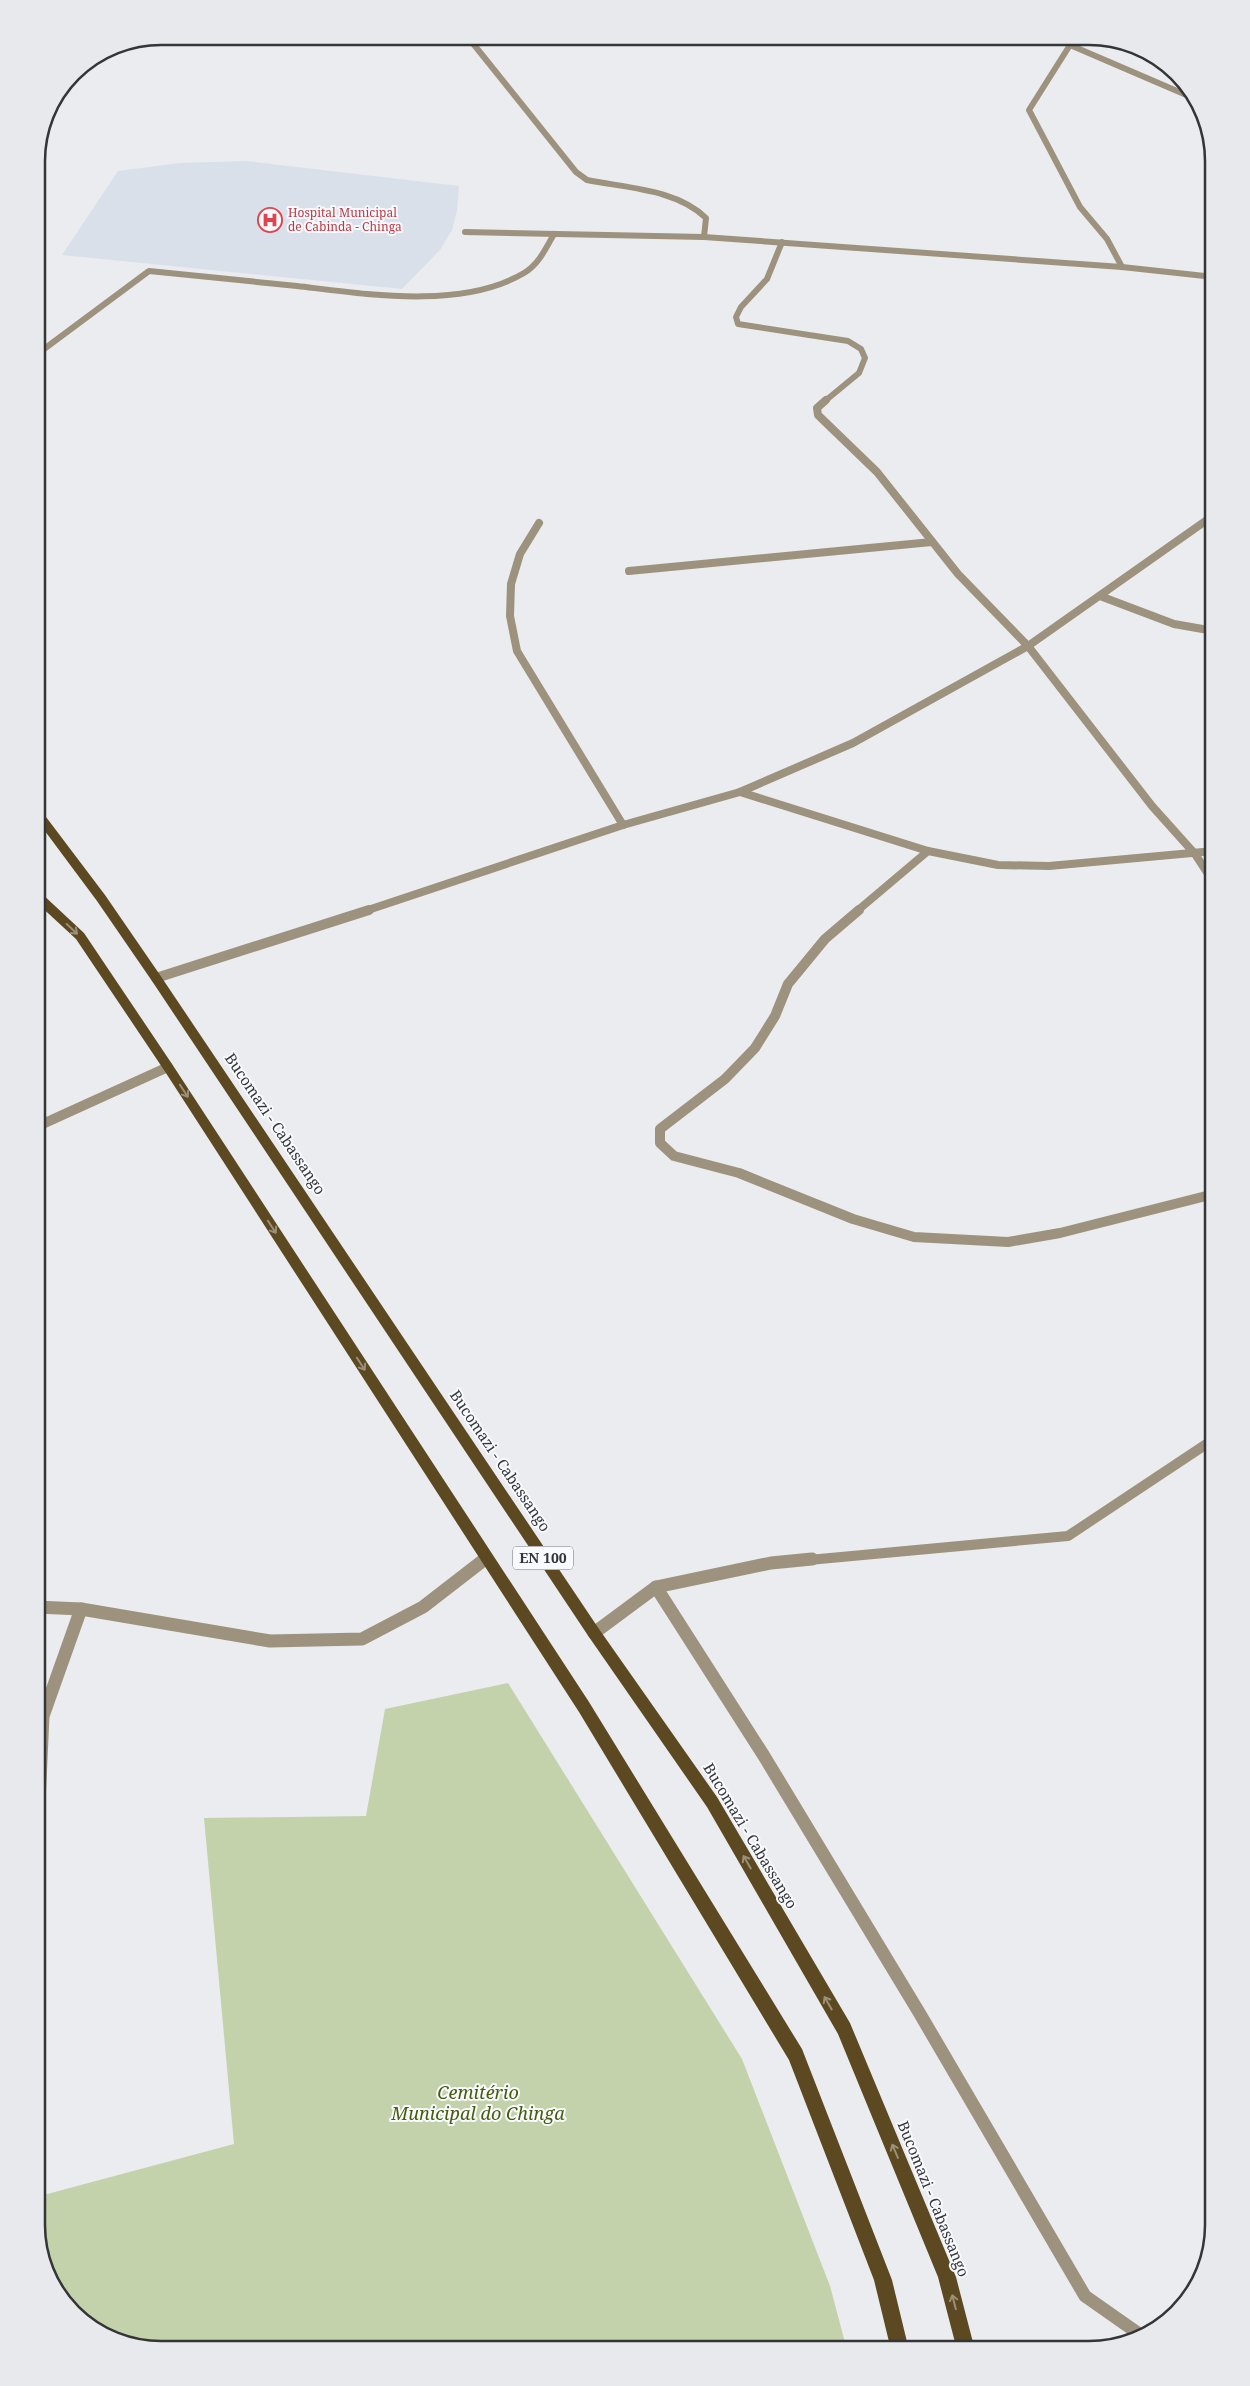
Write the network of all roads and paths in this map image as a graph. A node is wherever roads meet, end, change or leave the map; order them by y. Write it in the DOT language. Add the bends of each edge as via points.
graph roads {
  1 [pos="474,45"];
  2 [pos="1070,45"];
  3 [pos="1182,93"];
  4 [pos="465,232"];
  5 [pos="554,234"];
  6 [pos="704,237"];
  7 [pos="782,242"];
  8 [pos="1122,267"];
  9 [pos="1205,276"];
  10 [pos="45,348"];
  11 [pos="1205,521"];
  12 [pos="539,523"];
  13 [pos="932,542"];
  14 [pos="629,572"];
  15 [pos="1100,596"];
  16 [pos="1205,629"];
  17 [pos="1028,646"];
  18 [pos="740,792"];
  19 [pos="45,823"];
  20 [pos="623,825"];
  21 [pos="928,851"];
  22 [pos="1205,852"];
  23 [pos="1195,854"];
  24 [pos="1205,869"];
  25 [pos="45,903"];
  26 [pos="156,978"];
  27 [pos="168,1067"];
  28 [pos="45,1123"];
  29 [pos="1205,1196"];
  30 [pos="1205,1445"];
  31 [pos="487,1558"];
  32 [pos="656,1587"];
  33 [pos="45,1607"];
  34 [pos="81,1609"];
  35 [pos="594,1633"];
  36 [pos="45,1713"];
  37 [pos="1135,2331"];
  38 [pos="898,2341"];
  39 [pos="964,2341"];
  1 -- 6 [label="street" via="576,172 587,180 674,196 696,208 706,218"];
  2 -- 3 [label="street"];
  2 -- 8 [label="street" via="1029,110 1080,208 1106,239"];
  4 -- 5 [label="street"];
  5 -- 6 [label="street"];
  5 -- 10 [label="street" via="526,272 482,288 426,297 397,297 149,271"];
  6 -- 7 [label="street"];
  7 -- 8 [label="street"];
  7 -- 13 [label="street" via="767,279 736,318 738,324 848,341 861,349 865,358 859,373 817,408 818,415 877,472"];
  8 -- 9 [label="street"];
  11 -- 15 [label="street"];
  12 -- 20 [label="street" via="524,543 513,574 510,621 517,651"];
  13 -- 14 [label="street"];
  13 -- 17 [label="street" via="958,574"];
  15 -- 16 [label="street" via="1174,624"];
  15 -- 17 [label="street"];
  17 -- 18 [label="street" via="853,743"];
  17 -- 23 [label="street" via="1152,806"];
  18 -- 20 [label="street"];
  18 -- 21 [label="street"];
  19 -- 26 [label="main road, Bucomazi - Cabassango / EN 100"];
  20 -- 26 [label="street" via="467,879"];
  21 -- 23 [label="street" via="998,865 1049,866"];
  21 -- 29 [label="street" via="825,939 788,984 775,1016 755,1048 725,1079 660,1129 660,1143 674,1156 738,1173 853,1219 914,1237 1008,1242 1060,1233"];
  22 -- 23 [label="street"];
  23 -- 24 [label="street"];
  25 -- 27 [label="main road, EN 100, one-way" via="80,936"];
  26 -- 35 [label="main road, Bucomazi - Cabassango / EN 100"];
  27 -- 28 [label="street"];
  27 -- 31 [label="main road, EN 100, one-way"];
  30 -- 32 [label="street" via="1068,1536 771,1563"];
  31 -- 34 [label="street" via="423,1607 362,1639 270,1641"];
  31 -- 38 [label="main road, EN 100" via="584,1707 796,2055 883,2280"];
  32 -- 35 [label="street"];
  32 -- 37 [label="street" via="905,1989 1085,2296"];
  33 -- 34 [label="street"];
  34 -- 36 [label="street"];
  39 -- 35 [label="main road, Bucomazi - Cabassango / EN 100, one-way" via="948,2277 844,2029 712,1802"];
}
